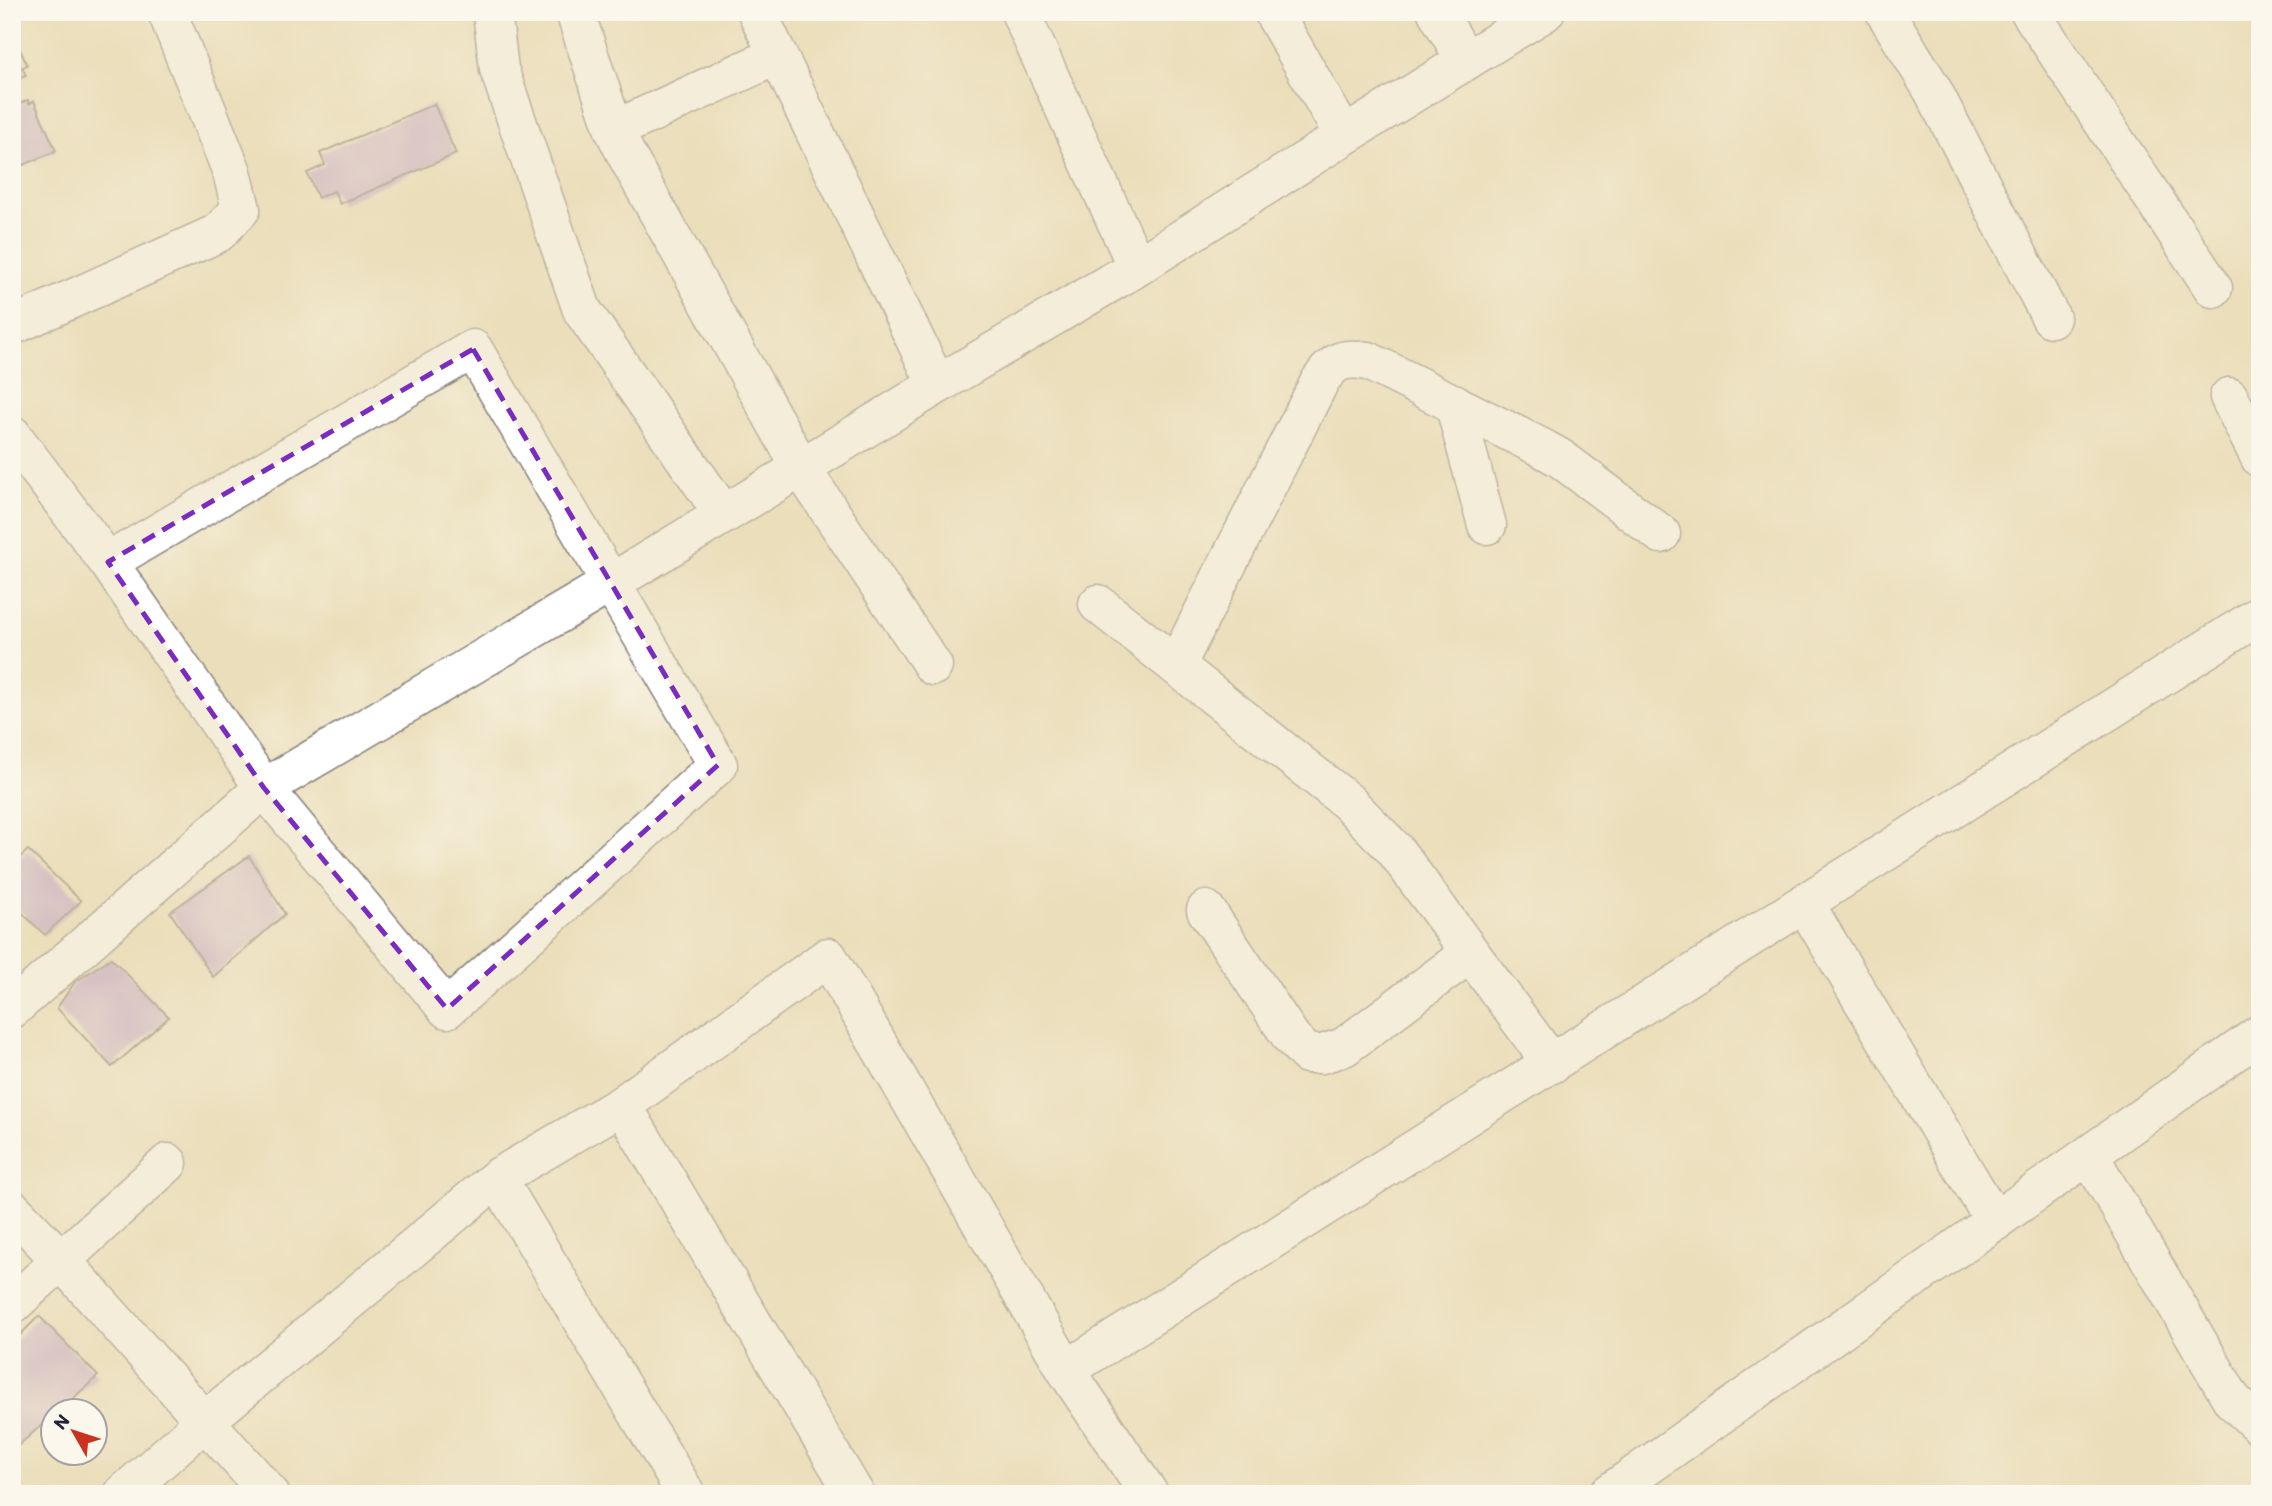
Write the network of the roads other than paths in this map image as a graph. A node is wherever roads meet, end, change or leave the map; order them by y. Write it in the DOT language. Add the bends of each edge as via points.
graph roads {
  1 [pos="167,12"];
  2 [pos="492,12"];
  3 [pos="575,12"];
  4 [pos="757,12"];
  5 [pos="1020,12"];
  6 [pos="1273,12"];
  7 [pos="1437,12"];
  8 [pos="1545,12"];
  9 [pos="1885,12"];
  10 [pos="2030,12"];
  11 [pos="778,55"];
  12 [pos="1466,61"];
  13 [pos="614,130"];
  14 [pos="1344,136"];
  15 [pos="1137,267"];
  16 [pos="2213,288"];
  17 [pos="2051,318"];
  18 [pos="12,326"];
  19 [pos="937,384"];
  20 [pos="2228,397"];
  21 [pos="1454,403"];
  22 [pos="12,435"];
  23 [pos="2260,458"];
  24 [pos="800,468"];
  25 [pos="724,515"];
  26 [pos="1487,525"];
  27 [pos="1661,534"];
  28 [pos="108,562"];
  29 [pos="611,583"];
  30 [pos="1098,604"];
  31 [pos="2260,615"];
  32 [pos="933,666"];
  33 [pos="1176,666"];
  34 [pos="264,788"];
  35 [pos="1805,904"];
  36 [pos="1206,910"];
  37 [pos="1470,953"];
  38 [pos="12,1009"];
  39 [pos="2260,1034"];
  40 [pos="1552,1064"];
  41 [pos="622,1105"];
  42 [pos="2089,1155"];
  43 [pos="168,1163"];
  44 [pos="497,1178"];
  45 [pos="12,1209"];
  46 [pos="1995,1222"];
  47 [pos="61,1260"];
  48 [pos="12,1305"];
  49 [pos="1066,1370"];
  50 [pos="205,1421"];
  51 [pos="2260,1426"];
  52 [pos="123,1494"];
  53 [pos="270,1494"];
  54 [pos="686,1494"];
  55 [pos="855,1494"];
  56 [pos="1149,1494"];
  57 [pos="1608,1494"];
  1 -- 18 [label="street" via="232,172 241,209 218,233"];
  2 -- 25 [label="street" via="499,69 582,310"];
  3 -- 13 [label="street"];
  4 -- 11 [label="street"];
  5 -- 15 [label="street"];
  6 -- 14 [label="street"];
  7 -- 12 [label="street"];
  8 -- 12 [label="street"];
  9 -- 17 [label="street" via="1931,89"];
  10 -- 16 [label="street"];
  11 -- 13 [label="street"];
  11 -- 19 [label="street"];
  12 -- 14 [label="street"];
  13 -- 24 [label="street"];
  14 -- 15 [label="street"];
  15 -- 19 [label="street"];
  19 -- 24 [label="street"];
  20 -- 23 [label="street"];
  21 -- 26 [label="street"];
  21 -- 27 [label="street" via="1560,458"];
  21 -- 33 [label="street" via="1368,361 1348,358 1329,368"];
  22 -- 28 [label="street"];
  24 -- 25 [label="street"];
  24 -- 32 [label="street"];
  25 -- 29 [label="street"];
  28 -- 29 [label="street" via="473,349"];
  28 -- 34 [label="street"];
  29 -- 34 [label="street"];
  29 -- 34 [label="street" via="718,765 447,1009"];
  30 -- 33 [label="street"];
  31 -- 35 [label="street"];
  33 -- 37 [label="street" via="1348,801 1395,850"];
  34 -- 38 [label="street"];
  35 -- 40 [label="street"];
  35 -- 46 [label="street"];
  36 -- 37 [label="street" via="1307,1054 1344,1047"];
  37 -- 40 [label="street"];
  39 -- 42 [label="street"];
  40 -- 49 [label="street"];
  41 -- 44 [label="street"];
  41 -- 49 [label="street" via="828,957"];
  41 -- 55 [label="street"];
  42 -- 46 [label="street"];
  42 -- 51 [label="street" via="2232,1400"];
  43 -- 47 [label="street"];
  44 -- 50 [label="street"];
  44 -- 54 [label="street"];
  45 -- 47 [label="street"];
  46 -- 57 [label="street"];
  47 -- 48 [label="street"];
  47 -- 50 [label="street"];
  49 -- 56 [label="street"];
  50 -- 52 [label="street"];
  50 -- 53 [label="street"];
}
